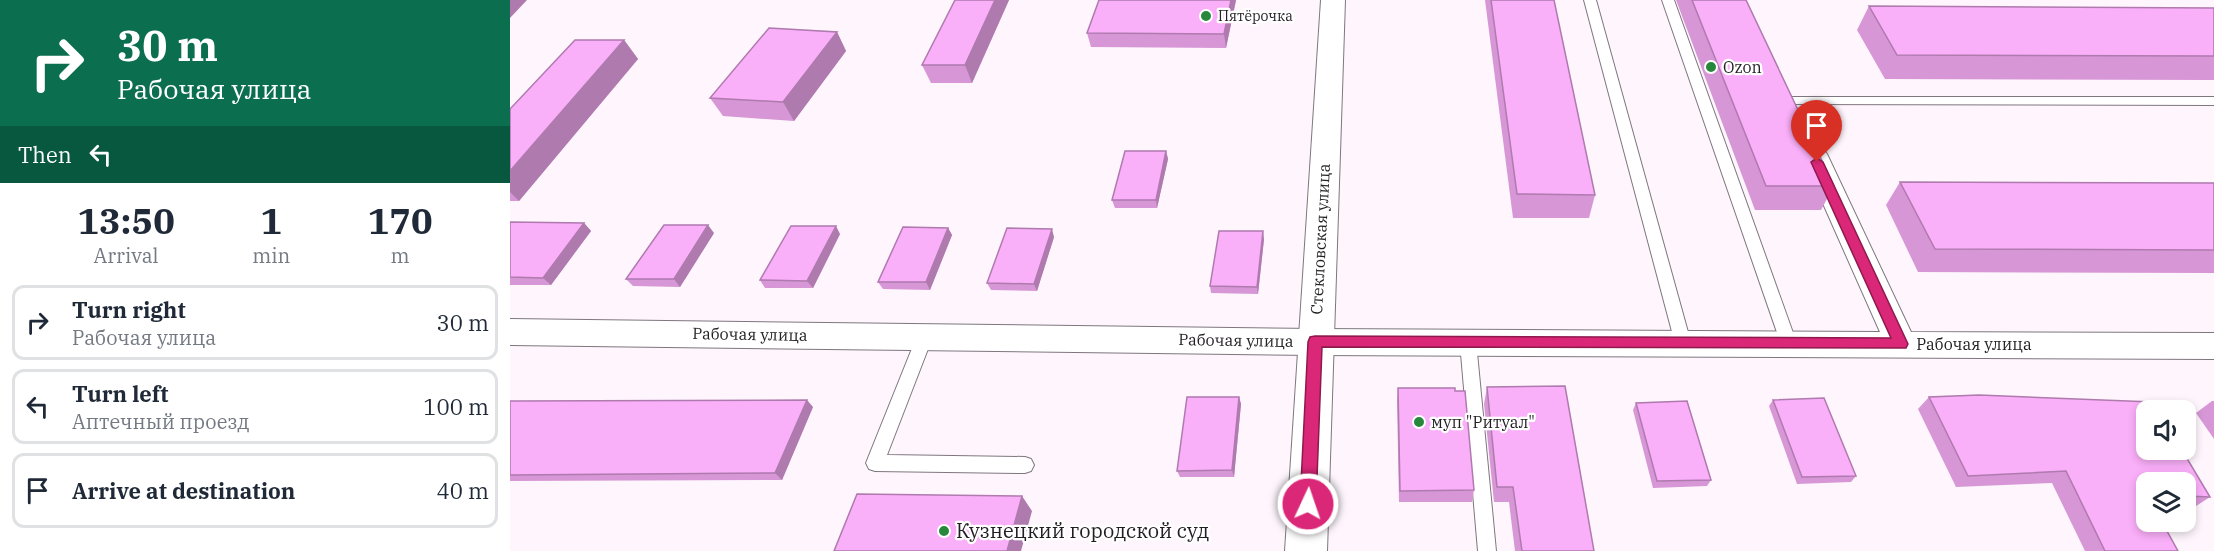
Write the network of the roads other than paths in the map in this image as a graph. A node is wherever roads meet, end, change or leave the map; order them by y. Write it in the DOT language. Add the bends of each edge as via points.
graph roads {
  1 [pos="1333,0"];
  2 [pos="1590,0"];
  3 [pos="1668,0"];
  4 [pos="2214,101"];
  5 [pos="1793,109"];
  6 [pos="510,332"];
  7 [pos="925,336"];
  8 [pos="1315,342"];
  9 [pos="1468,342"];
  10 [pos="1683,343"];
  11 [pos="1789,344"];
  12 [pos="1901,344"];
  13 [pos="2214,346"];
  14 [pos="1025,465"];
  15 [pos="1306,551"];
  16 [pos="1487,551"];
  1 -- 8 [label="street, Стекловская улица"];
  2 -- 10 [label="lane"];
  3 -- 11 [label="lane"];
  4 -- 5 [label="lane"];
  5 -- 12 [label="street"];
  6 -- 7 [label="street, Рабочая улица"];
  7 -- 8 [label="street, Рабочая улица"];
  7 -- 14 [label="lane" via="875,463"];
  8 -- 9 [label="street, Рабочая улица"];
  8 -- 15 [label="street, Стекловская улица"];
  9 -- 10 [label="street, Рабочая улица"];
  9 -- 16 [label="lane"];
  10 -- 11 [label="street, Рабочая улица"];
  11 -- 12 [label="street, Рабочая улица"];
  12 -- 13 [label="street, Рабочая улица"];
}
